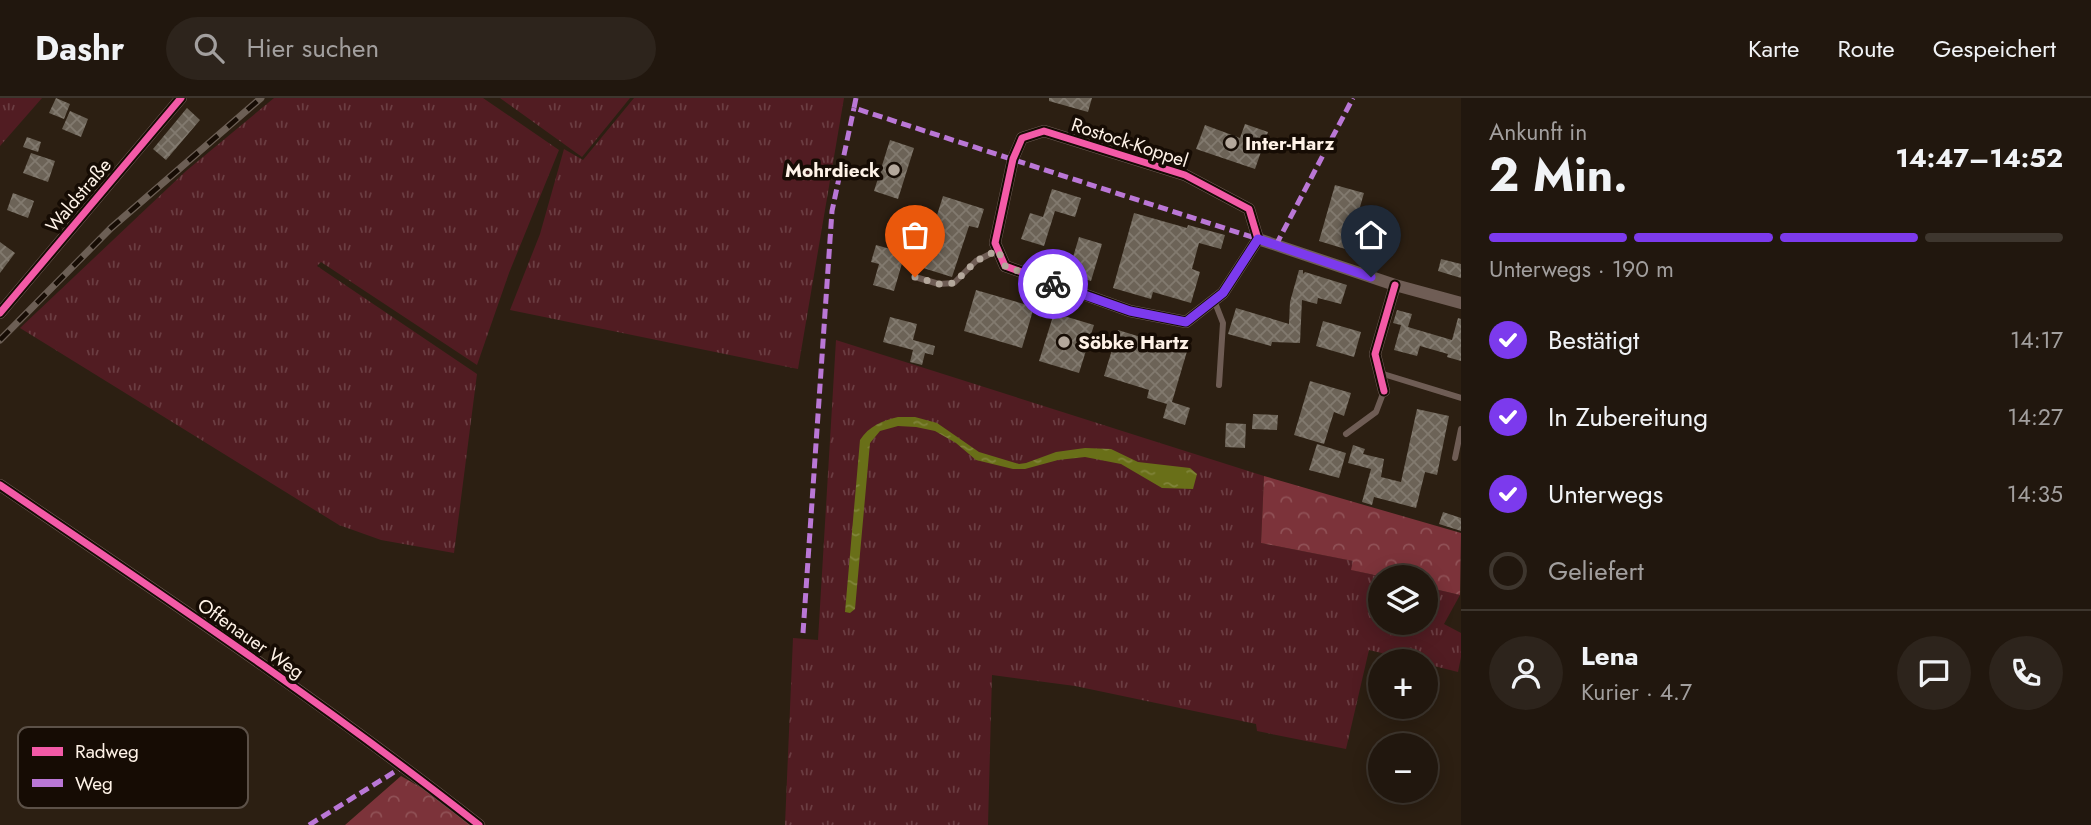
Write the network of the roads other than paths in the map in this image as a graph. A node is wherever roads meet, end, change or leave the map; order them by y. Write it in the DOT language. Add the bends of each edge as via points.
graph roads {
  1 [pos="181,98"];
  2 [pos="1258,239"];
  3 [pos="998,250"];
  4 [pos="915,277"];
  5 [pos="1395,285"];
  6 [pos="1214,300"];
  7 [pos="1461,303"];
  8 [pos="0,313"];
  9 [pos="1380,373"];
  10 [pos="1219,385"];
  11 [pos="1384,391"];
  12 [pos="1461,398"];
  13 [pos="1461,429"];
  14 [pos="1346,433"];
  15 [pos="1455,458"];
  16 [pos="0,485"];
  17 [pos="479,825"];
  1 -- 8 [label="street, Waldstraße"];
  2 -- 3 [label="street, Rostock-Koppel" via="1249,209 1185,175 1044,131 1022,138 1013,159 995,243"];
  2 -- 5 [label="street"];
  2 -- 6 [label="street" via="1240,270"];
  3 -- 4 [label="lane" via="976,261 954,283"];
  3 -- 6 [label="street" via="1005,266 1130,311 1186,322"];
  5 -- 7 [label="street"];
  5 -- 9 [label="street" via="1375,354"];
  6 -- 10 [label="lane" via="1223,323"];
  9 -- 11 [label="street"];
  9 -- 12 [label="lane"];
  11 -- 14 [label="lane" via="1376,412"];
  13 -- 15 [label="lane"];
  16 -- 17 [label="street, Offenauer Weg" via="180,607"];
}
